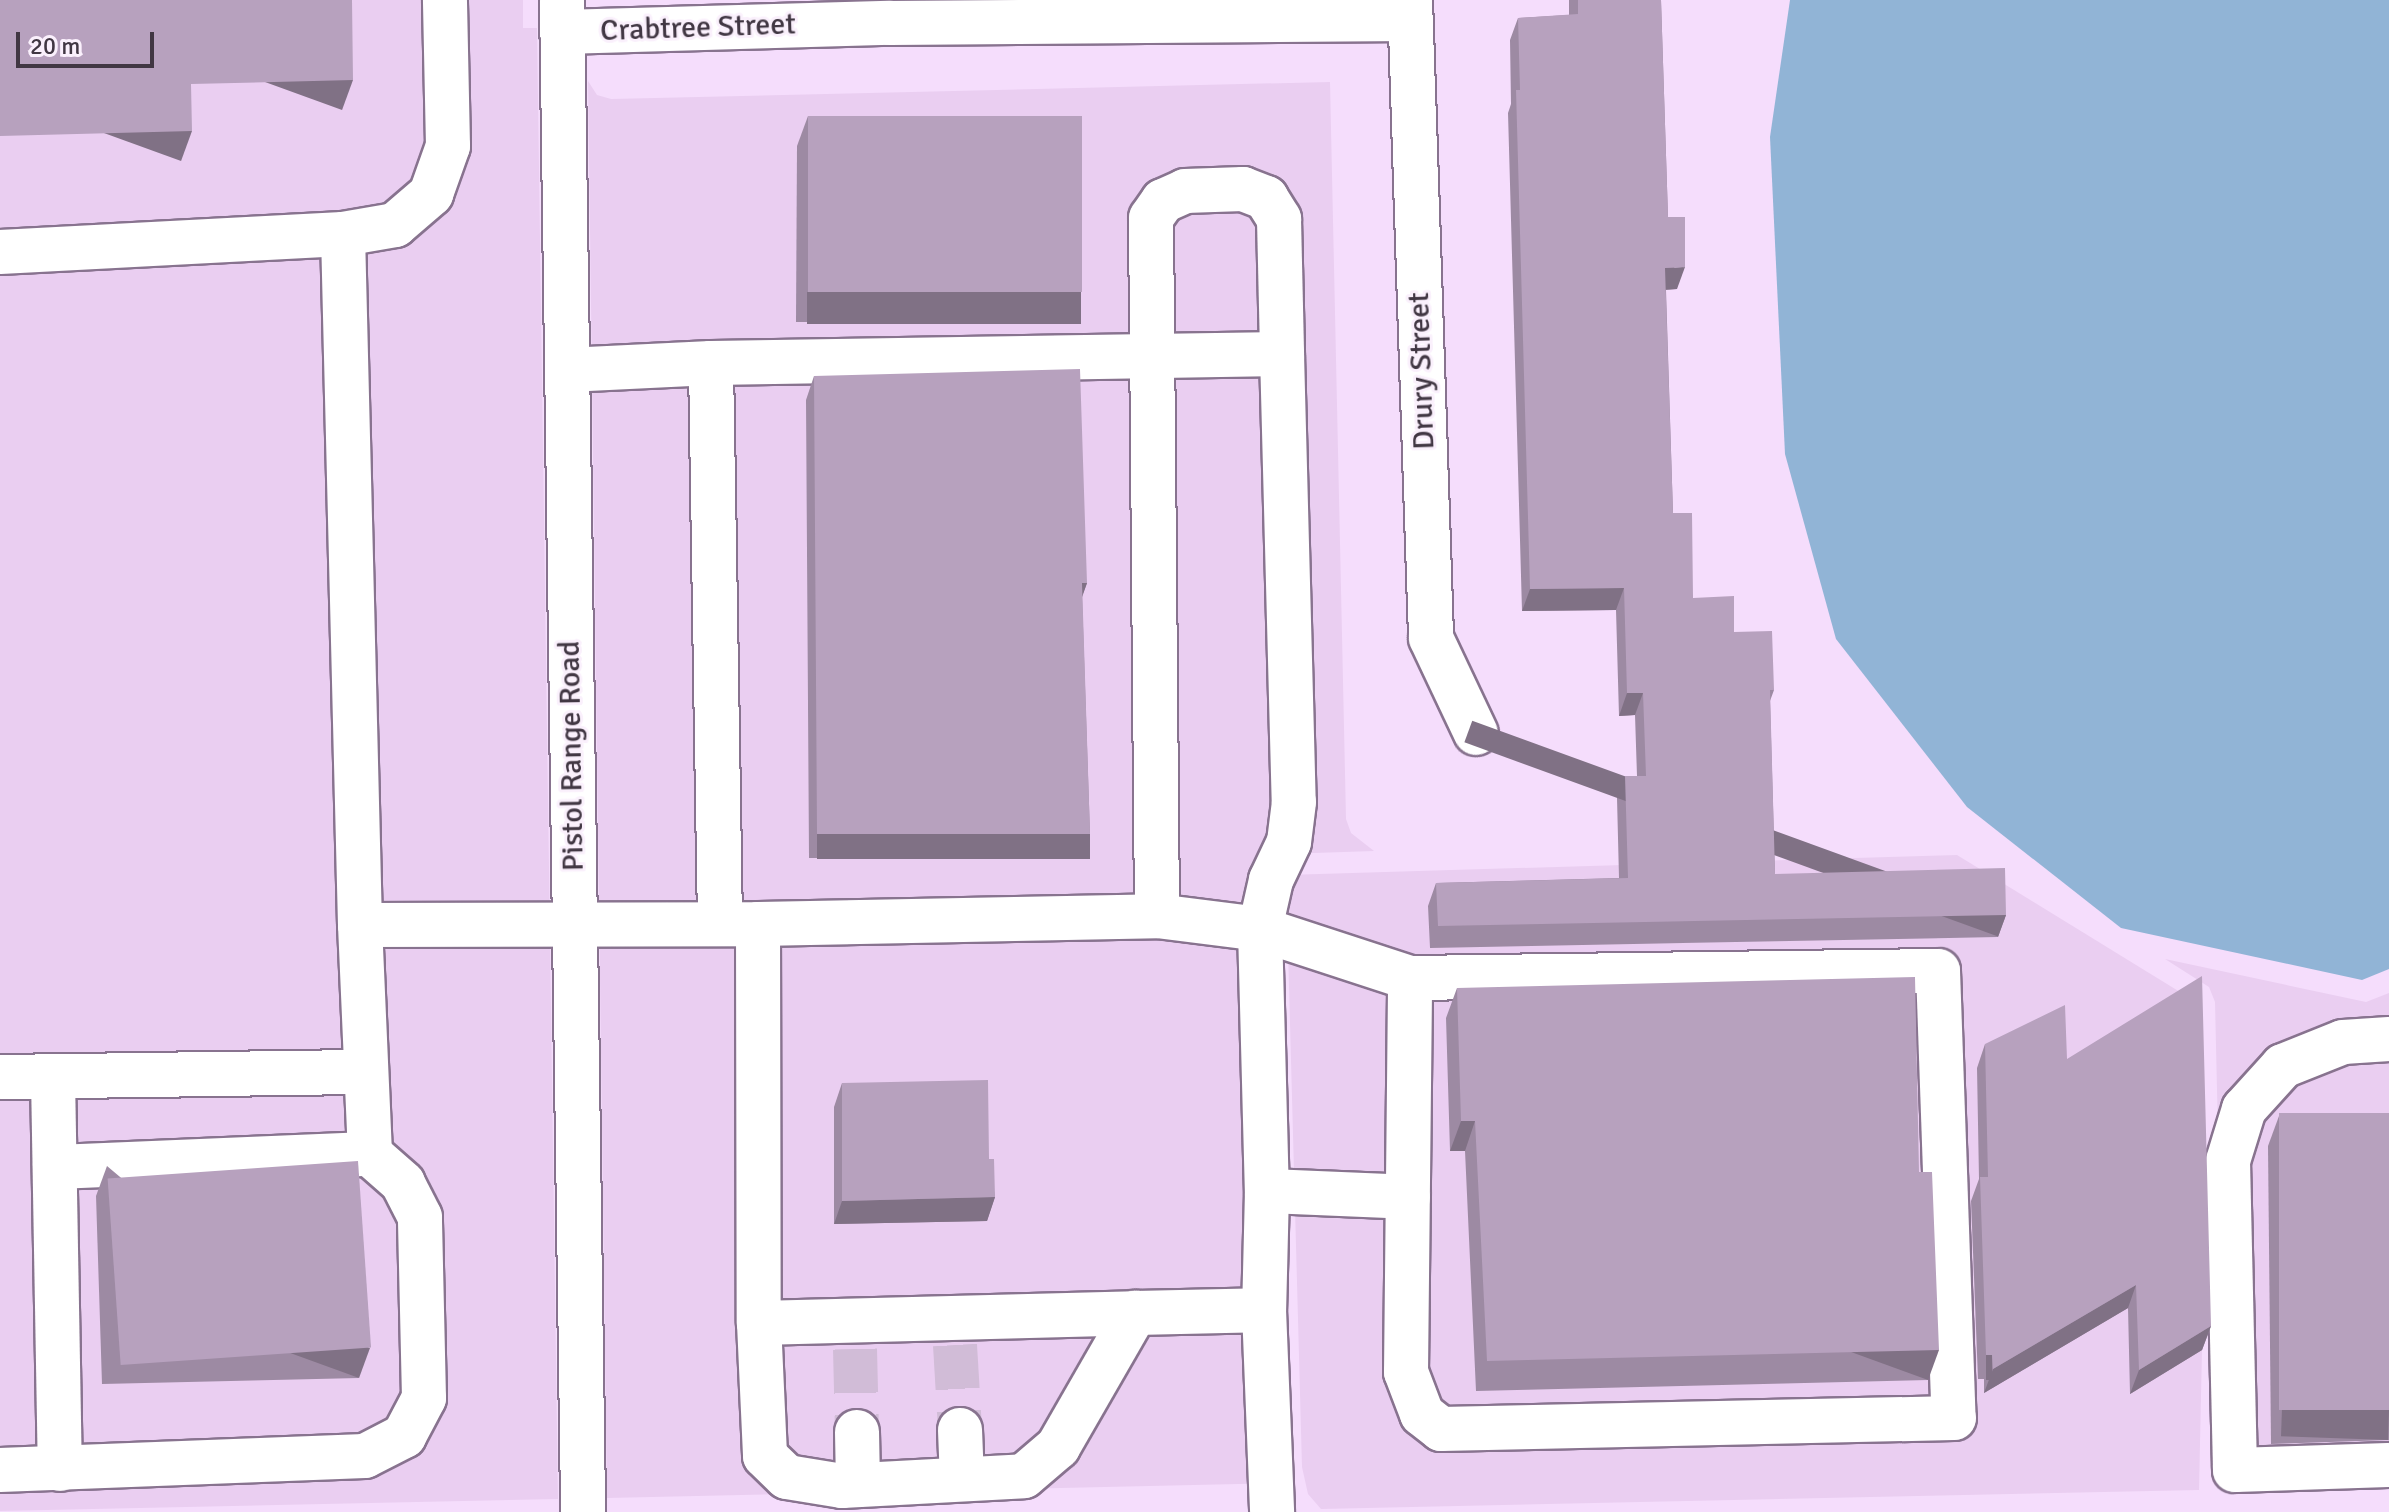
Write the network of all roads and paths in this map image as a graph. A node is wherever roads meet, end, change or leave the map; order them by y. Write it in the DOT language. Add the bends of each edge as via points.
graph roads {
  1 [pos="445,0"];
  2 [pos="1410,10"];
  3 [pos="890,12"];
  4 [pos="562,16"];
  5 [pos="343,234"];
  6 [pos="0,252"];
  7 [pos="1282,354"];
  8 [pos="1152,356"];
  9 [pos="711,363"];
  10 [pos="567,370"];
  11 [pos="1476,733"];
  12 [pos="1157,916"];
  13 [pos="575,924"];
  14 [pos="739,924"];
  15 [pos="360,925"];
  16 [pos="1260,929"];
  17 [pos="1410,978"];
  18 [pos="2389,1039"];
  19 [pos="366,1072"];
  20 [pos="0,1077"];
  21 [pos="53,1077"];
  22 [pos="370,1154"];
  23 [pos="55,1167"];
  24 [pos="1267,1191"];
  25 [pos="1408,1197"];
  26 [pos="1264,1310"];
  27 [pos="1135,1313"];
  28 [pos="759,1323"];
  29 [pos="960,1430"];
  30 [pos="857,1432"];
  31 [pos="2389,1465"];
  32 [pos="60,1469"];
  33 [pos="0,1470"];
  34 [pos="962,1479"];
  35 [pos="858,1485"];
  36 [pos="583,1512"];
  37 [pos="1272,1512"];
  1 -- 5 [label="street" via="448,146 431,194 395,225"];
  2 -- 3 [label="street, Crabtree Street"];
  2 -- 11 [label="street, Drury Street" via="1431,638"];
  3 -- 4 [label="street, Crabtree Street"];
  4 -- 10 [label="street, Pistol Range Road"];
  5 -- 6 [label="street"];
  5 -- 15 [label="street"];
  7 -- 8 [label="street"];
  7 -- 8 [label="street" via="1279,219 1266,198 1243,189 1185,191 1163,201 1151,218"];
  7 -- 16 [label="street" via="1294,802 1289,842 1271,880"];
  8 -- 9 [label="street"];
  8 -- 12 [label="street"];
  9 -- 10 [label="street"];
  9 -- 14 [label="street"];
  10 -- 13 [label="street, Pistol Range Road"];
  12 -- 14 [label="street"];
  12 -- 16 [label="street"];
  13 -- 14 [label="street"];
  13 -- 15 [label="street"];
  13 -- 36 [label="street, Pistol Range Road"];
  14 -- 28 [label="street"];
  15 -- 19 [label="street"];
  16 -- 17 [label="street"];
  16 -- 24 [label="street"];
  17 -- 25 [label="street"];
  17 -- 25 [label="street" via="1938,971 1954,1418 1441,1429 1422,1414 1406,1372"];
  18 -- 31 [label="street" via="2343,1042 2283,1066 2244,1109 2228,1161 2235,1470"];
  19 -- 21 [label="street"];
  19 -- 22 [label="street"];
  20 -- 21 [label="street"];
  21 -- 23 [label="street"];
  22 -- 23 [label="street"];
  22 -- 32 [label="street" via="403,1183 420,1217 424,1398 404,1436 365,1456"];
  23 -- 32 [label="street"];
  24 -- 25 [label="street"];
  24 -- 26 [label="street"];
  26 -- 27 [label="street"];
  26 -- 37 [label="street"];
  27 -- 28 [label="street" via="854,1335"];
  27 -- 34 [label="street" via="1058,1447 1024,1476"];
  28 -- 35 [label="street" via="765,1456 787,1477"];
  29 -- 34 [label="street"];
  30 -- 35 [label="street"];
  32 -- 33 [label="street"];
  34 -- 35 [label="street"];
}
